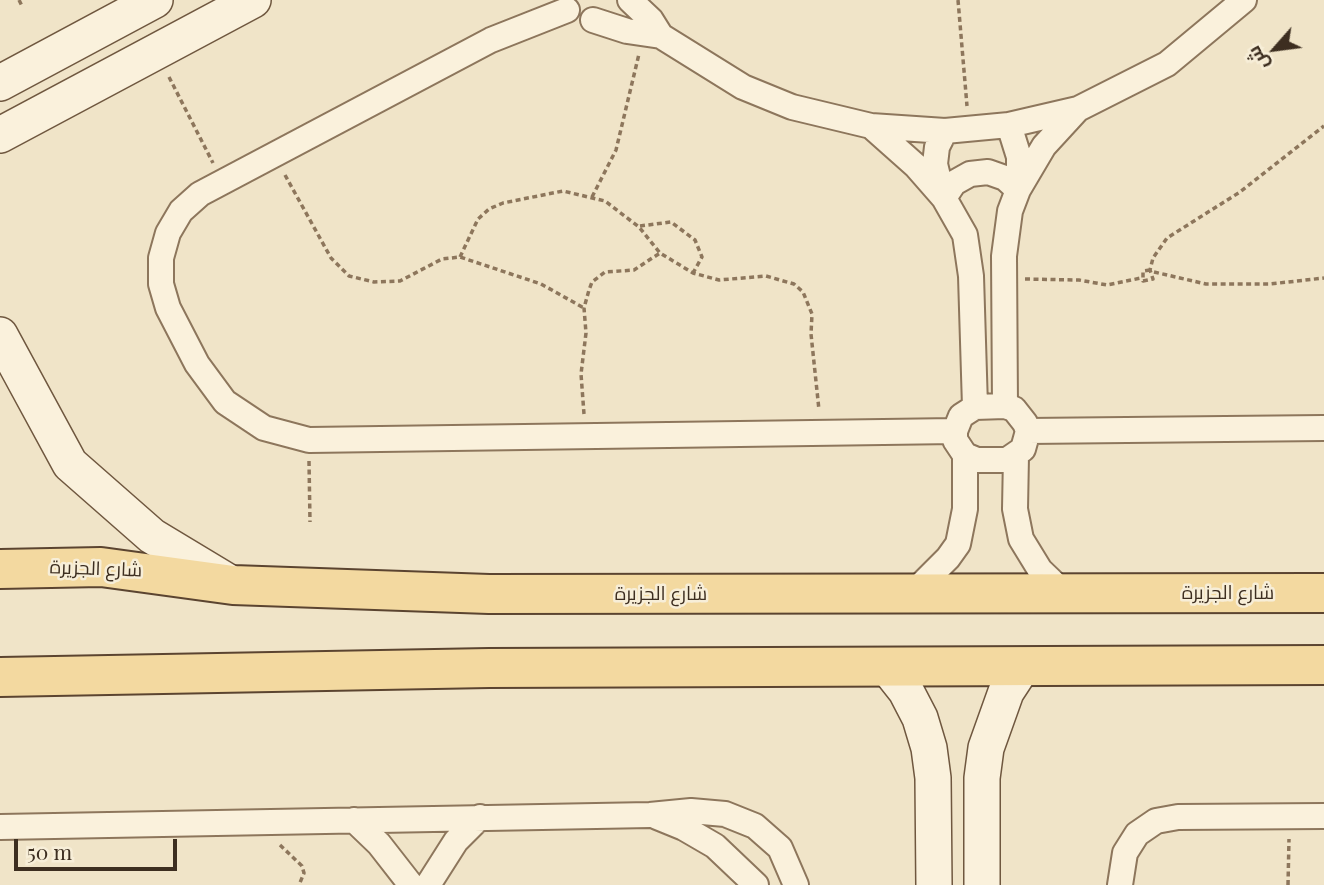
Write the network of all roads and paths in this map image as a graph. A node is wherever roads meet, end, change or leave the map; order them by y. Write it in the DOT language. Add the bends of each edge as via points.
graph roads {
  1 [pos="19,0"];
  2 [pos="155,0"];
  3 [pos="253,0"];
  4 [pos="608,0"];
  5 [pos="631,0"];
  6 [pos="958,0"];
  7 [pos="1244,0"];
  8 [pos="566,5"];
  9 [pos="22,6"];
  10 [pos="593,20"];
  11 [pos="652,35"];
  12 [pos="168,75"];
  13 [pos="5,80"];
  14 [pos="1078,109"];
  15 [pos="31,118"];
  16 [pos="1009,125"];
  17 [pos="1324,126"];
  18 [pos="871,127"];
  19 [pos="957,130"];
  20 [pos="0,135"];
  21 [pos="274,155"];
  22 [pos="223,182"];
  23 [pos="1018,190"];
  24 [pos="592,197"];
  25 [pos="944,198"];
  26 [pos="639,227"];
  27 [pos="660,253"];
  28 [pos="460,257"];
  29 [pos="1151,271"];
  30 [pos="693,273"];
  31 [pos="1006,278"];
  32 [pos="1140,278"];
  33 [pos="1324,278"];
  34 [pos="584,308"];
  35 [pos="0,335"];
  36 [pos="1005,405"];
  37 [pos="975,407"];
  38 [pos="1324,428"];
  39 [pos="955,431"];
  40 [pos="1028,431"];
  41 [pos="821,433"];
  42 [pos="586,436"];
  43 [pos="309,440"];
  44 [pos="965,455"];
  45 [pos="1016,456"];
  46 [pos="310,522"];
  47 [pos="0,569"];
  48 [pos="233,585"];
  49 [pos="1324,593"];
  50 [pos="912,594"];
  51 [pos="1065,594"];
  52 [pos="1324,665"];
  53 [pos="1023,666"];
  54 [pos="887,667"];
  55 [pos="0,677"];
  56 [pos="650,815"];
  57 [pos="1290,816"];
  58 [pos="1324,816"];
  59 [pos="480,817"];
  60 [pos="354,820"];
  61 [pos="256,822"];
  62 [pos="0,827"];
  63 [pos="299,885"];
  64 [pos="411,885"];
  65 [pos="428,885"];
  66 [pos="756,885"];
  67 [pos="796,885"];
  68 [pos="934,885"];
  69 [pos="982,885"];
  70 [pos="1120,885"];
  71 [pos="1288,885"];
  1 -- 9 [label="path"];
  2 -- 13 [label="street"];
  3 -- 15 [label="street"];
  4 -- 10 [label="street" via="602,15"];
  5 -- 11 [label="street" via="651,20"];
  6 -- 19 [label="path"];
  7 -- 14 [label="street" via="1167,64"];
  8 -- 10 [label="street" via="574,17"];
  8 -- 21 [label="street"];
  10 -- 11 [label="street"];
  11 -- 18 [label="street" via="767,98"];
  11 -- 24 [label="path" via="616,150"];
  12 -- 22 [label="path"];
  13 -- 15 [label="street"];
  14 -- 16 [label="street"];
  14 -- 23 [label="street" via="1044,146"];
  15 -- 20 [label="street"];
  16 -- 19 [label="street"];
  16 -- 23 [label="street" via="1019,157"];
  17 -- 29 [label="path" via="1240,192 1167,238"];
  18 -- 19 [label="street"];
  18 -- 25 [label="street"];
  19 -- 25 [label="street" via="937,147 934,164"];
  21 -- 22 [label="street"];
  21 -- 28 [label="path" via="331,258 349,276 374,282 400,281 442,259"];
  22 -- 43 [label="street" via="181,211 168,233 161,258 161,284 168,308 197,364 225,402 264,428"];
  23 -- 25 [label="street" via="1005,178 988,172 970,174 954,183"];
  23 -- 31 [label="street" via="1005,233"];
  24 -- 26 [label="path" via="623,212"];
  24 -- 28 [label="path" via="563,191 541,193 489,209 478,219"];
  25 -- 37 [label="street" via="965,234 970,255"];
  26 -- 27 [label="path"];
  26 -- 30 [label="path" via="671,222 695,240 702,257"];
  27 -- 30 [label="path"];
  27 -- 34 [label="path" via="634,271 598,276"];
  28 -- 34 [label="path" via="541,284"];
  29 -- 32 [label="path" via="1143,271"];
  29 -- 32 [label="path" via="1150,282"];
  29 -- 33 [label="path" via="1206,284"];
  30 -- 41 [label="path" via="719,280 766,276 794,284 803,292 812,314"];
  31 -- 32 [label="path" via="1107,285"];
  31 -- 36 [label="street"];
  34 -- 42 [label="path" via="581,374"];
  35 -- 48 [label="street" via="71,464 152,537"];
  36 -- 37 [label="street"];
  36 -- 40 [label="street" via="1020,415"];
  37 -- 39 [label="street" via="961,416"];
  38 -- 40 [label="street"];
  39 -- 41 [label="street"];
  39 -- 44 [label="street"];
  40 -- 45 [label="street"];
  41 -- 42 [label="street"];
  42 -- 43 [label="street"];
  43 -- 46 [label="path"];
  44 -- 45 [label="street" via="977,460"];
  44 -- 50 [label="street" via="965,509 958,544"];
  45 -- 51 [label="street" via="1015,509 1021,539 1040,570"];
  47 -- 48 [label="main road, شارع الجزيرة" via="102,567"];
  48 -- 50 [label="main road, شارع الجزيرة" via="489,594"];
  49 -- 51 [label="main road, شارع الجزيرة"];
  50 -- 51 [label="main road, شارع الجزيرة"];
  52 -- 53 [label="main road"];
  53 -- 54 [label="main road"];
  53 -- 69 [label="street" via="1002,701 986,748"];
  54 -- 55 [label="main road"];
  54 -- 68 [label="street" via="906,691 929,748"];
  56 -- 59 [label="street"];
  56 -- 66 [label="street" via="715,846"];
  56 -- 67 [label="street" via="725,814 755,826 780,848"];
  57 -- 58 [label="street"];
  57 -- 70 [label="street" via="1156,821 1137,834 1125,853"];
  57 -- 71 [label="path"];
  59 -- 60 [label="street"];
  59 -- 65 [label="street" via="456,841"];
  60 -- 61 [label="street"];
  60 -- 64 [label="street"];
  61 -- 62 [label="street"];
  61 -- 63 [label="path" via="302,866"];
}
